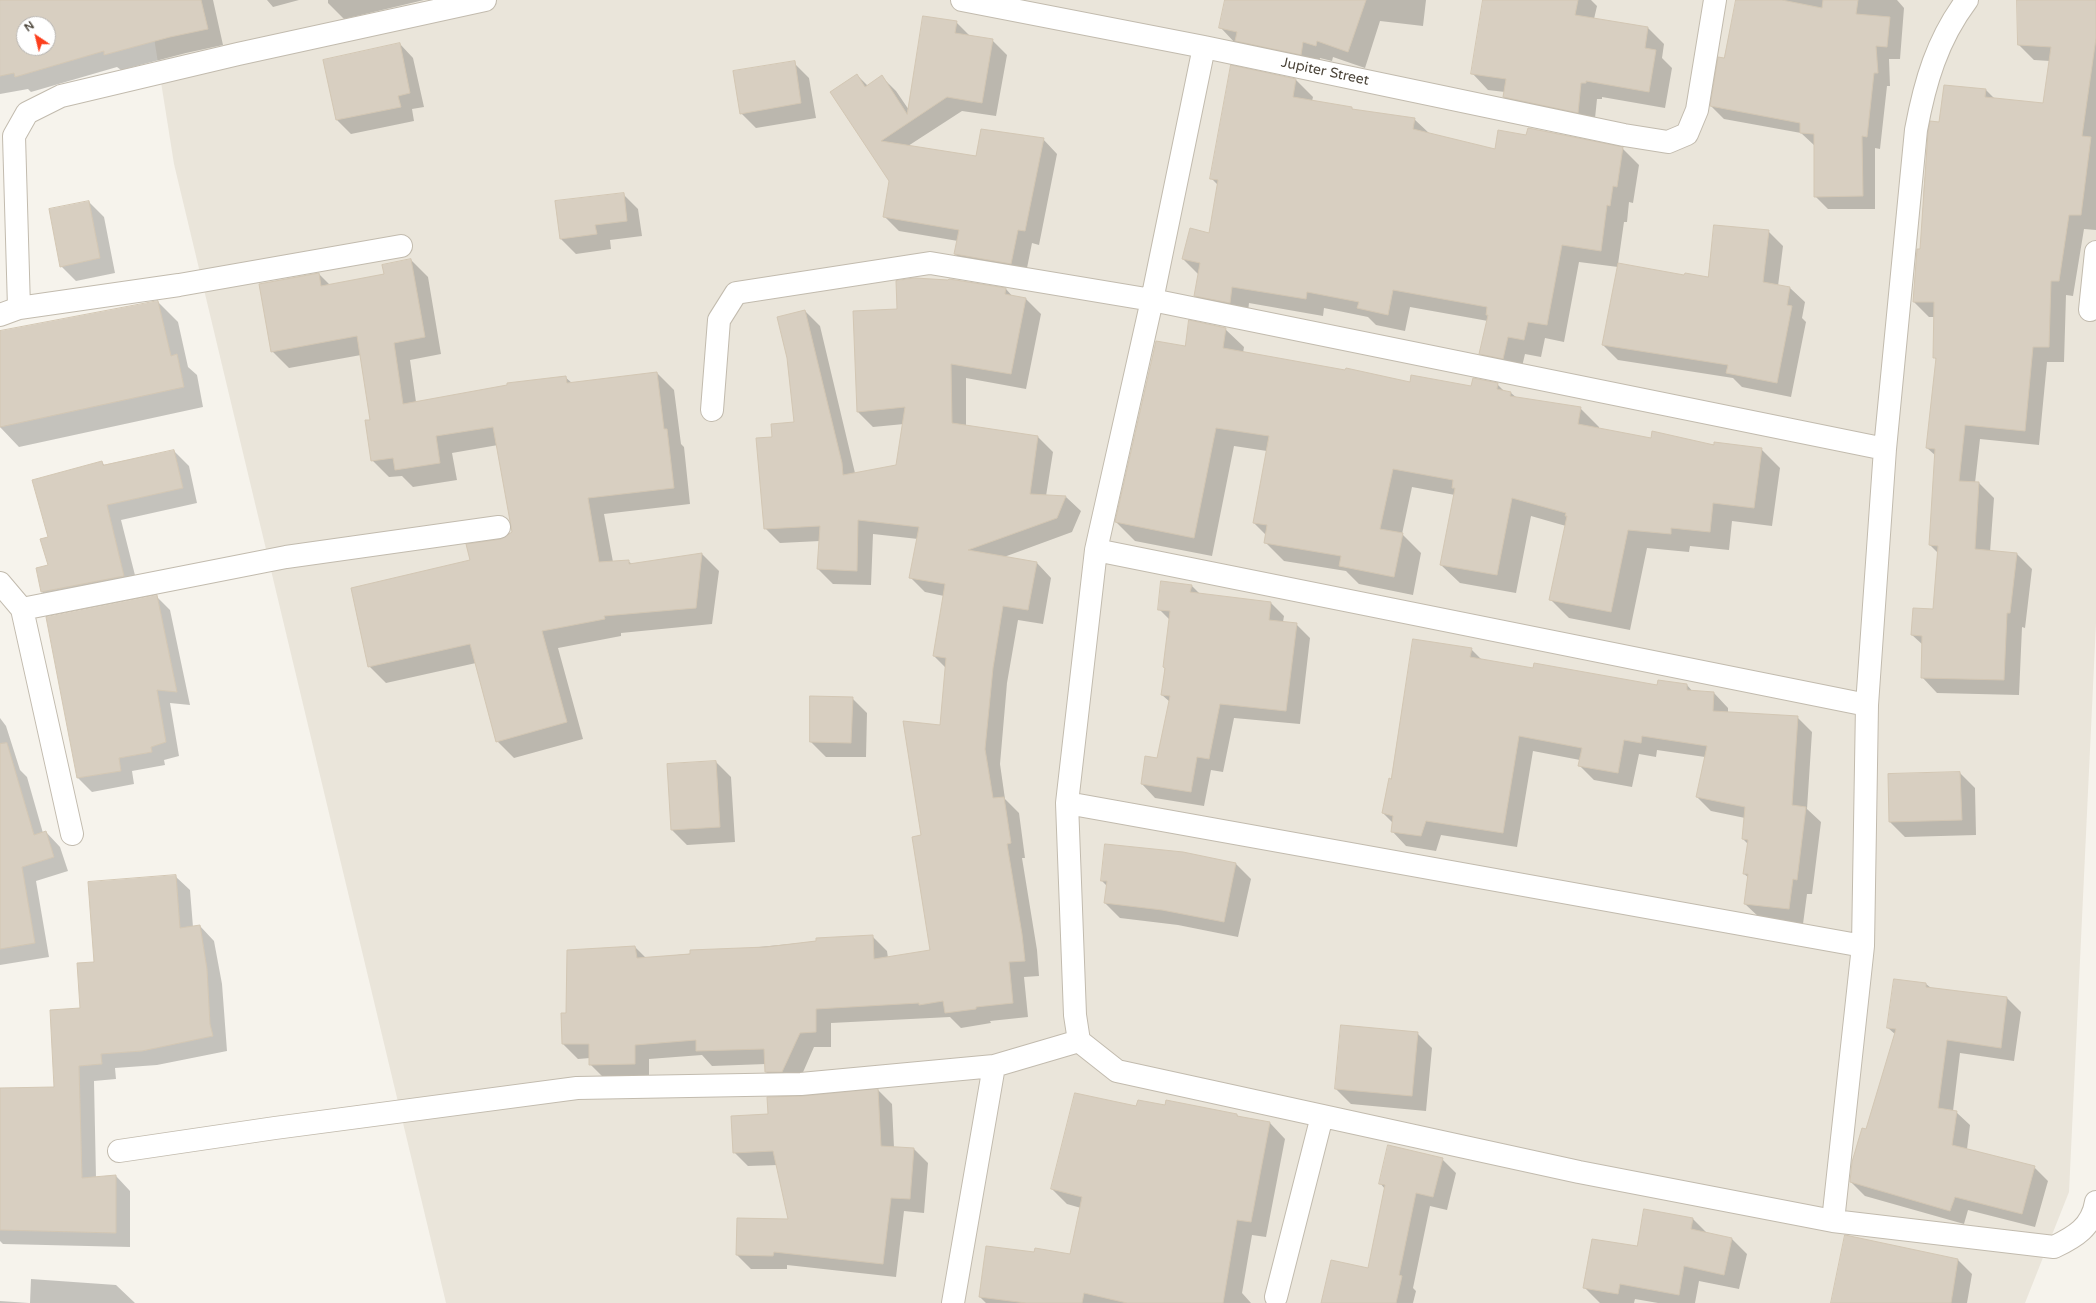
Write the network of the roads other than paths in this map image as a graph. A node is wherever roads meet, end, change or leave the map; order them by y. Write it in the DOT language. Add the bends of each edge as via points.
graph roads {
  1 [pos="485,0"];
  2 [pos="962,0"];
  3 [pos="1715,0"];
  4 [pos="1967,0"];
  5 [pos="1204,47"];
  6 [pos="401,246"];
  7 [pos="2096,252"];
  8 [pos="1152,300"];
  9 [pos="2090,310"];
  10 [pos="9,311"];
  11 [pos="712,410"];
  12 [pos="1885,449"];
  13 [pos="499,527"];
  14 [pos="1096,550"];
  15 [pos="0,583"];
  16 [pos="22,609"];
  17 [pos="1867,705"];
  18 [pos="1067,803"];
  19 [pos="72,834"];
  20 [pos="1863,946"];
  21 [pos="1079,1041"];
  22 [pos="994,1066"];
  23 [pos="1322,1116"];
  24 [pos="119,1151"];
  25 [pos="2096,1202"];
  26 [pos="1833,1221"];
  27 [pos="1276,1297"];
  28 [pos="953,1303"];
  1 -- 10 [label="street" via="61,96 27,113 14,136"];
  2 -- 5 [label="street, Jupiter Street"];
  3 -- 5 [label="street, Jupiter Street" via="1697,110 1687,134 1668,142"];
  4 -- 12 [label="street" via="1956,15 1935,56 1924,88 1916,130"];
  5 -- 8 [label="street"];
  6 -- 10 [label="street" via="180,285"];
  7 -- 9 [label="street"];
  8 -- 11 [label="street" via="930,263 736,294 719,320"];
  8 -- 12 [label="street"];
  8 -- 14 [label="street"];
  12 -- 17 [label="street"];
  13 -- 16 [label="street" via="286,557"];
  14 -- 17 [label="street"];
  14 -- 18 [label="street"];
  15 -- 16 [label="street"];
  16 -- 19 [label="street"];
  17 -- 20 [label="street"];
  18 -- 20 [label="street"];
  18 -- 21 [label="street" via="1075,1015"];
  20 -- 26 [label="street"];
  21 -- 22 [label="street"];
  21 -- 23 [label="street" via="1117,1071"];
  22 -- 24 [label="street" via="801,1084 577,1088"];
  22 -- 28 [label="street"];
  23 -- 26 [label="street" via="1579,1172"];
  23 -- 27 [label="street"];
  25 -- 26 [label="street" via="2094,1213 2077,1236 2054,1247"];
}
